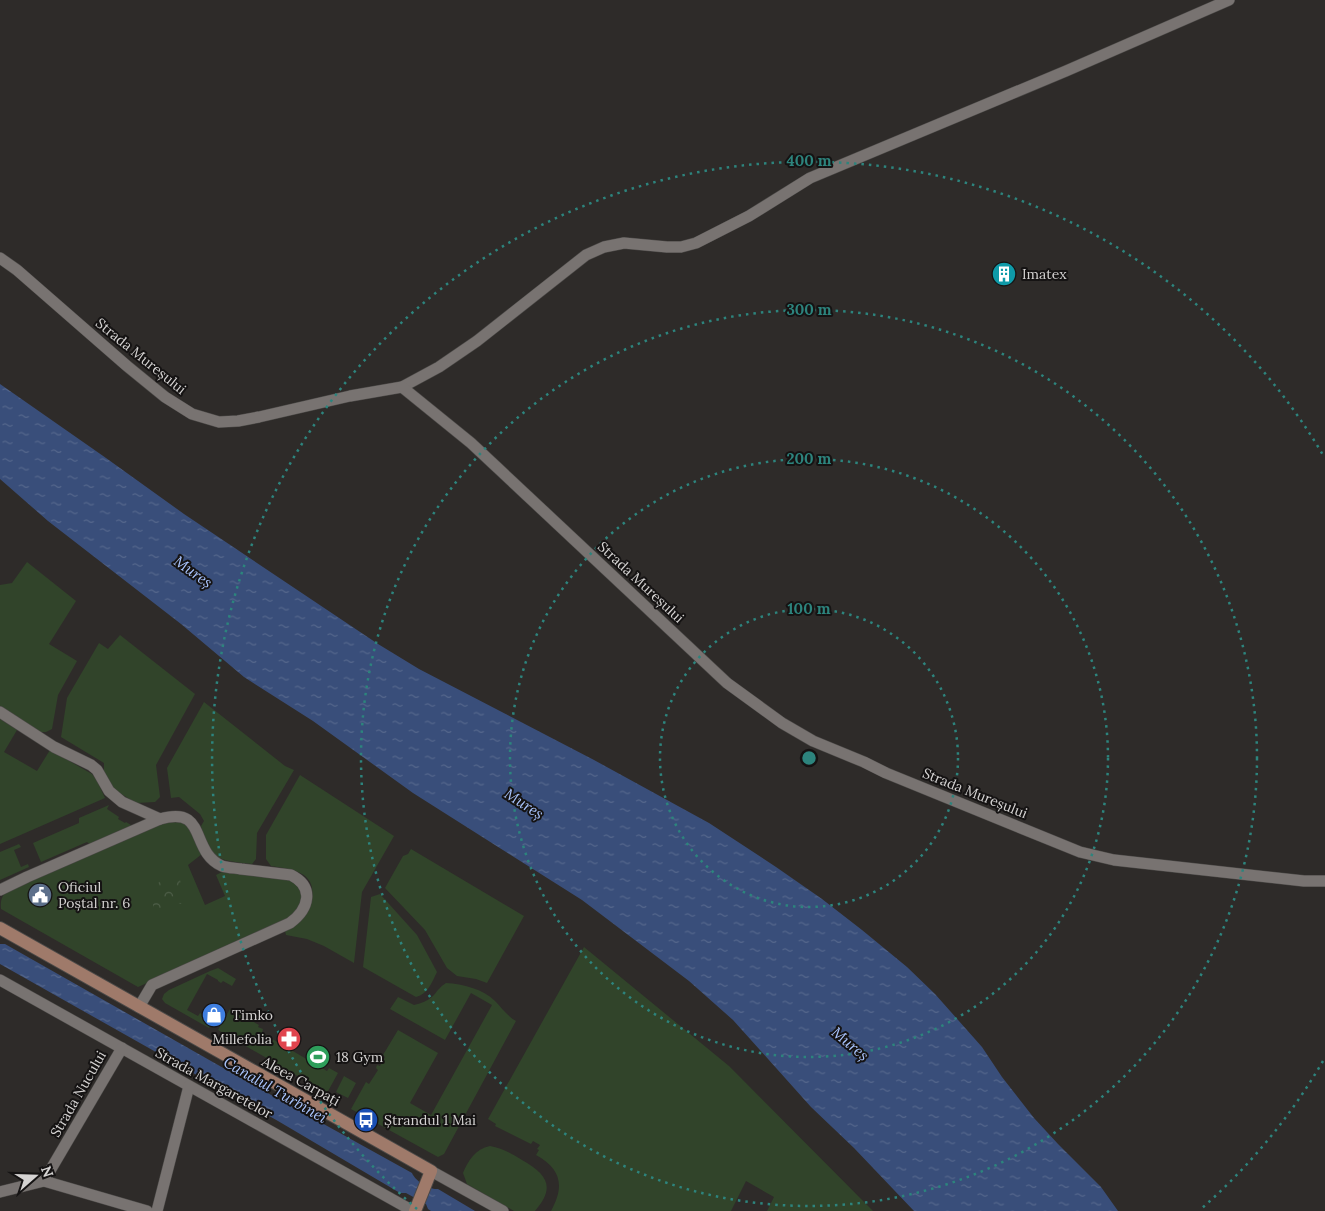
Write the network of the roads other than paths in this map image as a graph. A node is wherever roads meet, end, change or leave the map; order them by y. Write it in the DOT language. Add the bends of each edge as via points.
graph roads {
  1 [pos="1229,0"];
  2 [pos="0,258"];
  3 [pos="402,387"];
  4 [pos="0,712"];
  5 [pos="160,819"];
  6 [pos="1325,882"];
  7 [pos="0,890"];
  8 [pos="0,930"];
  9 [pos="0,980"];
  10 [pos="139,1007"];
  11 [pos="122,1048"];
  12 [pos="189,1086"];
  13 [pos="430,1175"];
  14 [pos="44,1181"];
  15 [pos="0,1192"];
  16 [pos="416,1208"];
  17 [pos="147,1211"];
  18 [pos="157,1211"];
  19 [pos="503,1211"];
  1 -- 3 [label="street" via="810,178 749,216 696,243 681,247 624,244 604,247 586,255 477,341"];
  2 -- 3 [label="street, Strada Mureșului" via="164,397 192,414 219,422 238,421"];
  3 -- 6 [label="street, Strada Mureșului" via="471,443 727,683 812,741 1080,852 1114,860"];
  4 -- 5 [label="street" via="97,770 109,791 122,802"];
  5 -- 7 [label="street"];
  5 -- 10 [label="street" via="179,816 194,824 209,857 223,867 291,875 300,879 307,897 302,912 290,923 152,985"];
  8 -- 10 [label="street, Aleea Carpați"];
  9 -- 11 [label="street, Strada Margaretelor"];
  10 -- 13 [label="street, Aleea Carpați"];
  11 -- 12 [label="street, Strada Margaretelor"];
  11 -- 14 [label="street, Strada Nucului"];
  12 -- 16 [label="street, Strada Margaretelor"];
  12 -- 18 [label="street"];
  13 -- 16 [label="street"];
  13 -- 19 [label="street"];
  14 -- 15 [label="street"];
  14 -- 17 [label="street"];
}
